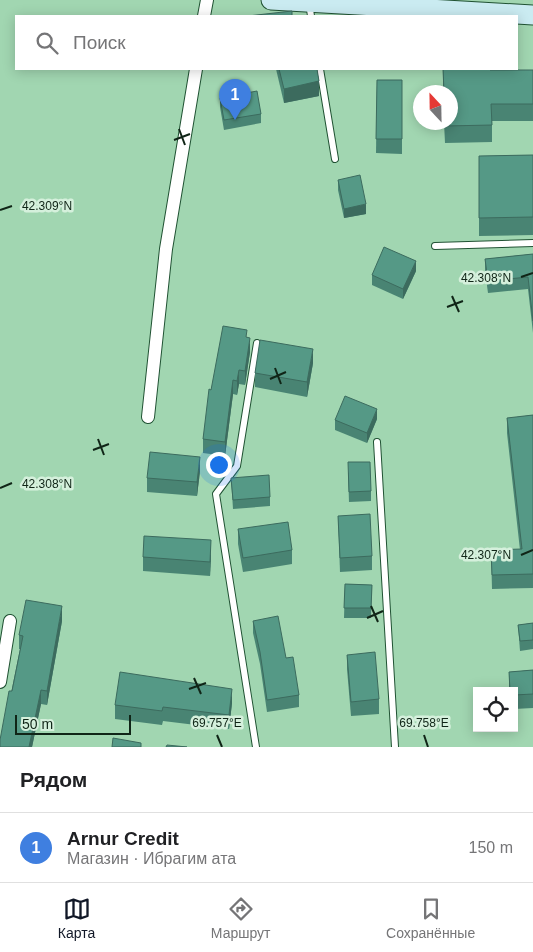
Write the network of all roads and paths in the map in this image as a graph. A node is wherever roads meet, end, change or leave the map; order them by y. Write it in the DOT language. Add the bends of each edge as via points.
graph roads {
  1 [pos="207,0"];
  2 [pos="271,0"];
  3 [pos="350,2"];
  4 [pos="310,9"];
  5 [pos="204,15"];
  6 [pos="533,15"];
  7 [pos="196,70"];
  8 [pos="320,70"];
  9 [pos="335,159"];
  10 [pos="533,243"];
  11 [pos="435,246"];
  12 [pos="257,344"];
  13 [pos="148,417"];
  14 [pos="377,442"];
  15 [pos="10,621"];
  16 [pos="0,682"];
  17 [pos="256,747"];
  18 [pos="395,747"];
  1 -- 5 [label="street"];
  2 -- 4 [label="street"];
  3 -- 4 [label="street"];
  3 -- 6 [label="street"];
  7 -- 13 [label="street" via="166,249"];
  8 -- 9 [label="lane"];
  10 -- 11 [label="lane"];
  12 -- 17 [label="lane" via="237,466 216,494"];
  14 -- 18 [label="lane"];
  15 -- 16 [label="street"];
}
